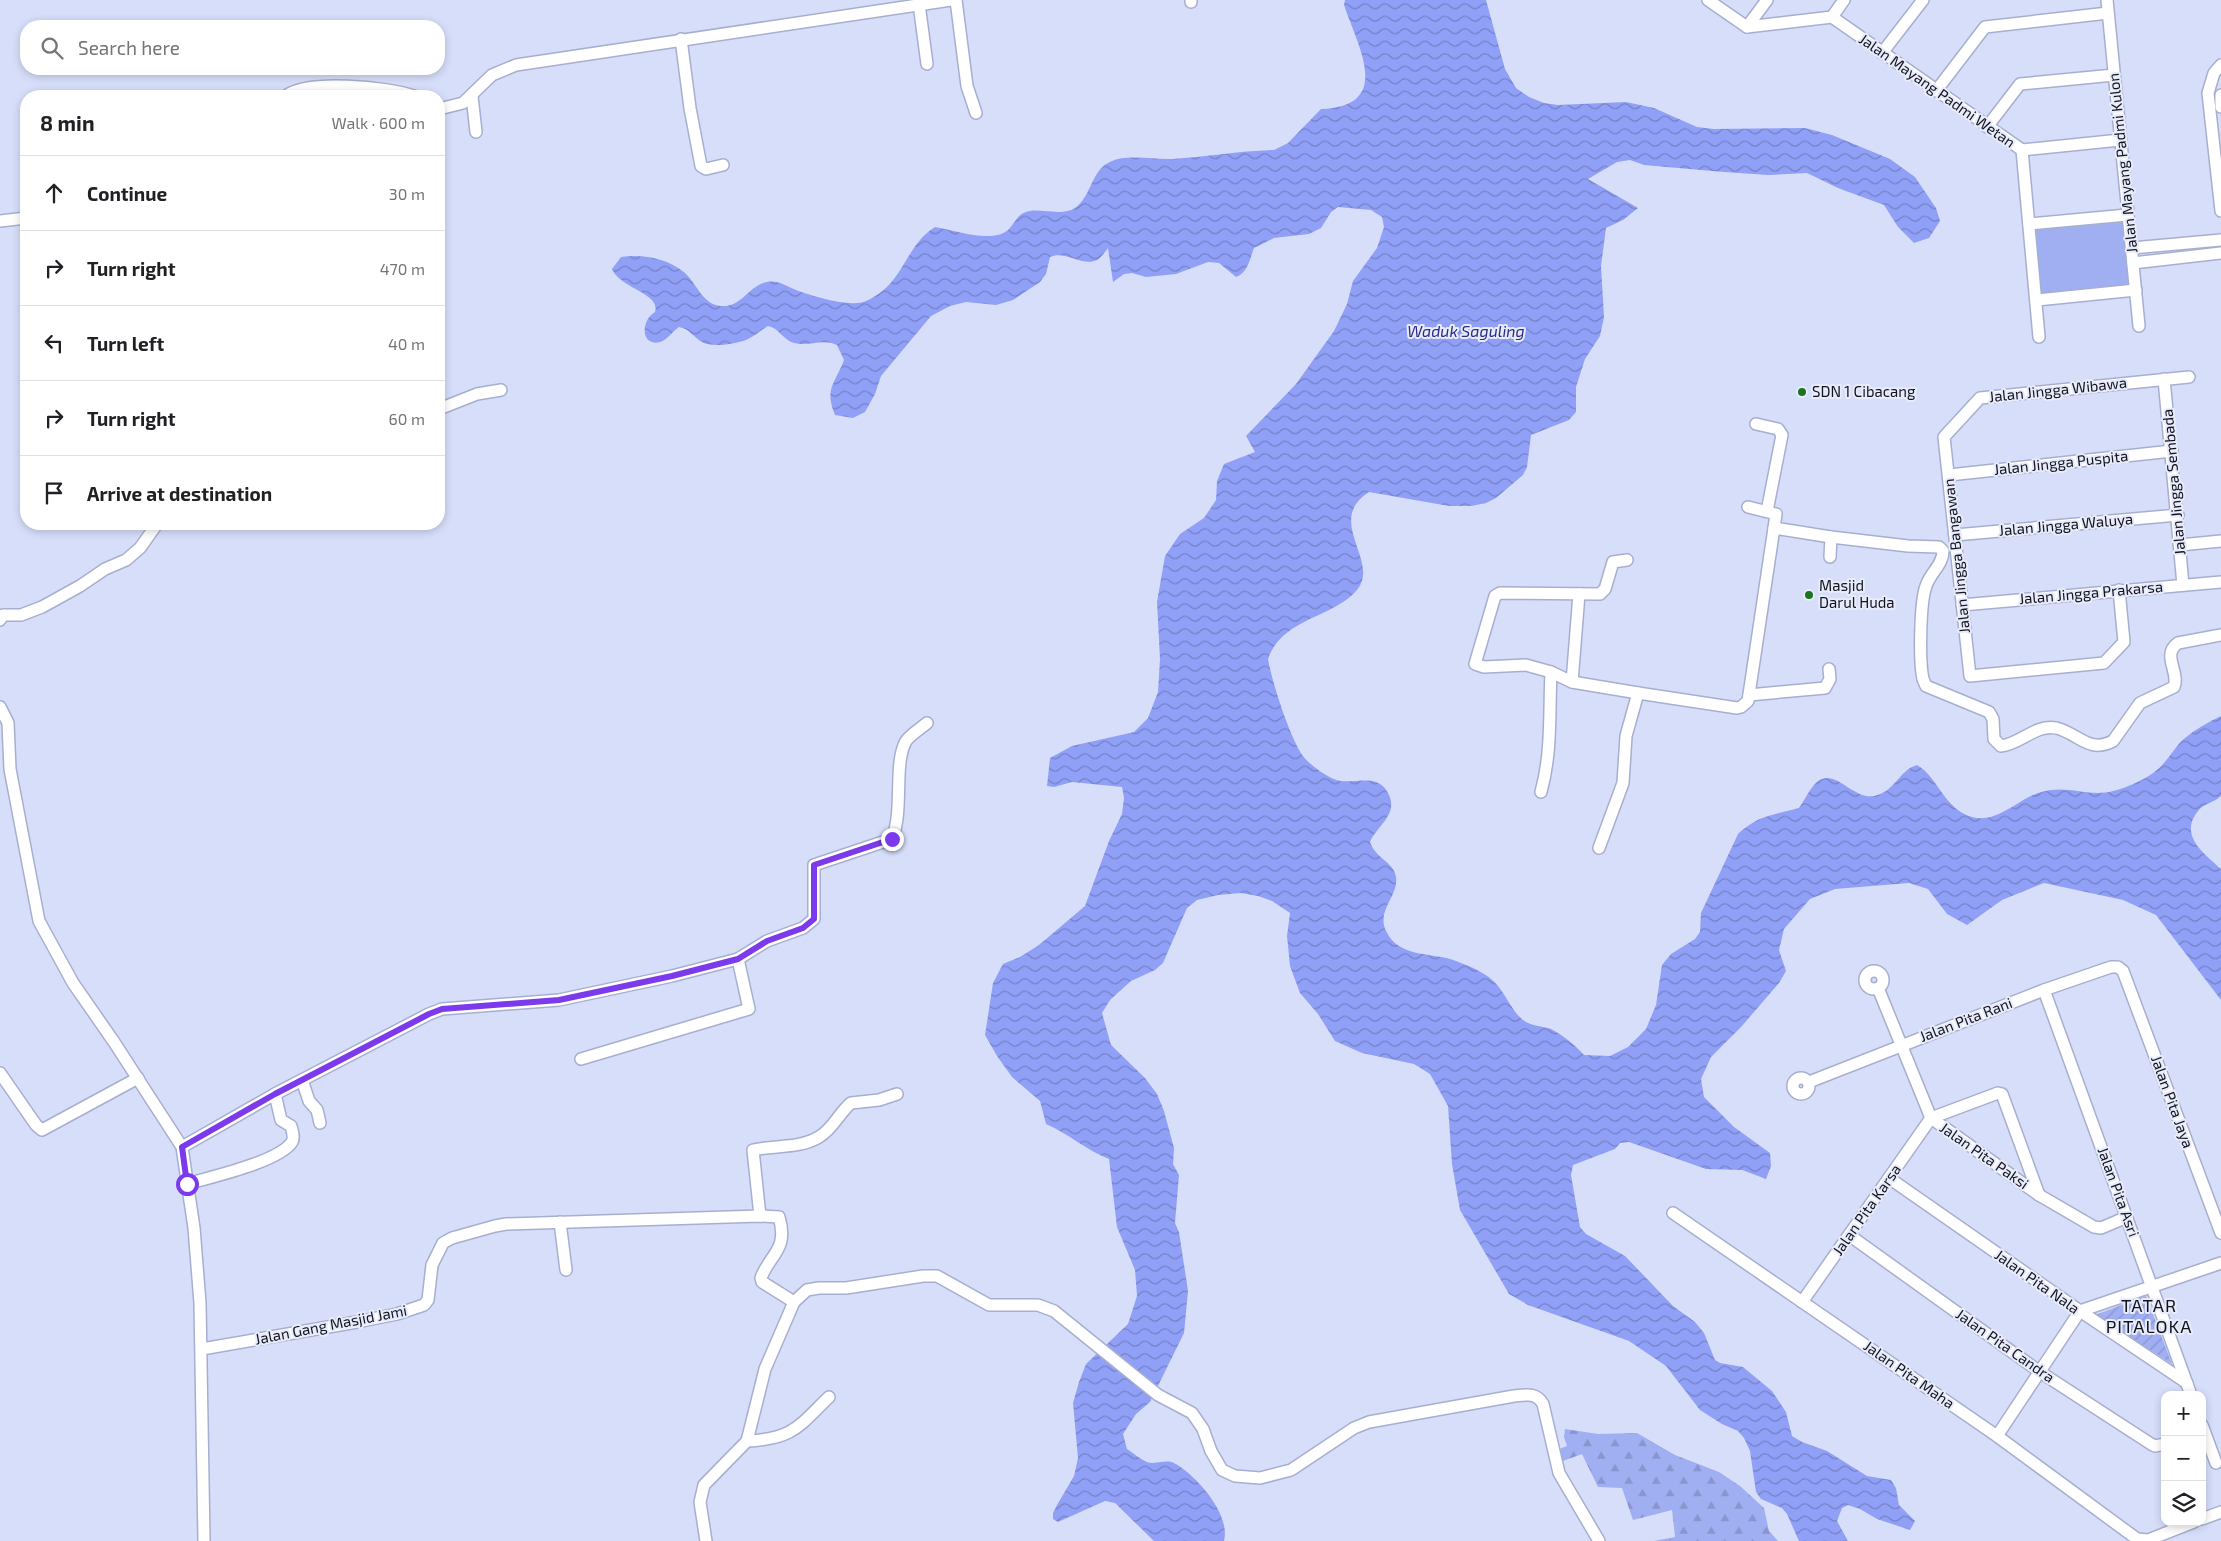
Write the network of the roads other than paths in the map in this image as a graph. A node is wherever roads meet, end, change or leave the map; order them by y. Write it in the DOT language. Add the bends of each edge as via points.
graph roads {
  1 [pos="951,0"];
  2 [pos="956,0"];
  3 [pos="1708,0"];
  4 [pos="1767,0"];
  5 [pos="1844,0"];
  6 [pos="1923,0"];
  7 [pos="2107,0"];
  8 [pos="919,4"];
  9 [pos="2108,13"];
  10 [pos="1832,17"];
  11 [pos="1747,26"];
  12 [pos="682,39"];
  13 [pos="1882,53"];
  14 [pos="927,64"];
  15 [pos="2221,65"];
  16 [pos="2114,75"];
  17 [pos="303,90"];
  18 [pos="384,90"];
  19 [pos="1936,91"];
  20 [pos="2221,95"];
  21 [pos="472,96"];
  22 [pos="2221,107"];
  23 [pos="445,108"];
  24 [pos="976,113"];
  25 [pos="1988,127"];
  26 [pos="476,132"];
  27 [pos="2120,140"];
  28 [pos="2022,150"];
  29 [pos="723,165"];
  30 [pos="2221,211"];
  31 [pos="2127,215"];
  32 [pos="20,219"];
  33 [pos="0,221"];
  34 [pos="2029,224"];
  35 [pos="2221,240"];
  36 [pos="2132,248"];
  37 [pos="2221,253"];
  38 [pos="2133,263"];
  39 [pos="2136,290"];
  40 [pos="2037,300"];
  41 [pos="2139,326"];
  42 [pos="2039,337"];
  43 [pos="2189,377"];
  44 [pos="2164,380"];
  45 [pos="501,390"];
  46 [pos="445,407"];
  47 [pos="1756,424"];
  48 [pos="1944,437"];
  49 [pos="2172,451"];
  50 [pos="1949,475"];
  51 [pos="1748,507"];
  52 [pos="1767,511"];
  53 [pos="2178,515"];
  54 [pos="1774,528"];
  55 [pos="153,530"];
  56 [pos="1955,535"];
  57 [pos="1831,538"];
  58 [pos="2221,541"];
  59 [pos="2180,545"];
  60 [pos="1830,557"];
  61 [pos="1628,560"];
  62 [pos="2221,582"];
  63 [pos="2183,585"];
  64 [pos="2120,590"];
  65 [pos="1579,594"];
  66 [pos="1962,605"];
  67 [pos="0,620"];
  68 [pos="2221,636"];
  69 [pos="1829,670"];
  70 [pos="1551,672"];
  71 [pos="1572,682"];
  72 [pos="1638,693"];
  73 [pos="1749,695"];
  74 [pos="0,707"];
  75 [pos="927,723"];
  76 [pos="1541,792"];
  77 [pos="1599,848"];
  78 [pos="738,959"];
  79 [pos="2123,971"];
  80 [pos="1878,988"];
  81 [pos="2044,990"];
  82 [pos="1903,1044"];
  83 [pos="581,1059"];
  84 [pos="0,1073"];
  85 [pos="138,1078"];
  86 [pos="302,1080"];
  87 [pos="1809,1082"];
  88 [pos="275,1094"];
  89 [pos="897,1094"];
  90 [pos="1931,1118"];
  91 [pos="320,1123"];
  92 [pos="182,1147"];
  93 [pos="1889,1178"];
  94 [pos="187,1184"];
  95 [pos="2039,1194"];
  96 [pos="1673,1213"];
  97 [pos="760,1216"];
  98 [pos="2127,1218"];
  99 [pos="560,1222"];
  100 [pos="2221,1233"];
  101 [pos="1849,1235"];
  102 [pos="2221,1263"];
  103 [pos="566,1270"];
  104 [pos="2152,1287"];
  105 [pos="794,1302"];
  106 [pos="1802,1302"];
  107 [pos="2080,1311"];
  108 [pos="202,1349"];
  109 [pos="2040,1372"];
  110 [pos="2187,1383"];
  111 [pos="2190,1391"];
  112 [pos="829,1396"];
  113 [pos="1997,1436"];
  114 [pos="2206,1436"];
  115 [pos="747,1441"];
  116 [pos="2161,1445"];
  117 [pos="2216,1463"];
  118 [pos="2221,1512"];
  119 [pos="2206,1518"];
  120 [pos="2182,1526"];
  121 [pos="2142,1540"];
  122 [pos="204,1541"];
  123 [pos="706,1541"];
  124 [pos="1599,1541"];
  1 -- 8 [label="street"];
  2 -- 24 [label="street" via="967,86"];
  3 -- 11 [label="street"];
  4 -- 11 [label="street"];
  5 -- 10 [label="street"];
  6 -- 13 [label="street"];
  7 -- 9 [label="street, Jalan Mayang Padmi Kulon"];
  8 -- 12 [label="street"];
  8 -- 14 [label="street"];
  9 -- 16 [label="street, Jalan Mayang Padmi Kulon"];
  9 -- 19 [label="street" via="1985,26"];
  10 -- 11 [label="street"];
  10 -- 13 [label="street, Jalan Mayang Padmi Wetan"];
  12 -- 21 [label="street" via="516,65 492,74"];
  12 -- 29 [label="street" via="701,166 706,169"];
  13 -- 19 [label="street, Jalan Mayang Padmi Wetan"];
  15 -- 30 [label="street" via="2214,73 2208,93"];
  16 -- 25 [label="street" via="2020,84"];
  16 -- 27 [label="street, Jalan Mayang Padmi Kulon"];
  17 -- 18 [label="street" via="311,87"];
  19 -- 25 [label="street, Jalan Mayang Padmi Wetan"];
  20 -- 22 [label="street"];
  21 -- 23 [label="street" via="456,106"];
  21 -- 26 [label="street"];
  25 -- 28 [label="street, Jalan Mayang Padmi Wetan"];
  27 -- 28 [label="street"];
  27 -- 31 [label="street, Jalan Mayang Padmi Kulon"];
  28 -- 34 [label="street, Jalan Mayang Padmi Wetan"];
  31 -- 34 [label="street"];
  31 -- 36 [label="street, Jalan Mayang Padmi Kulon"];
  32 -- 33 [label="street"];
  34 -- 40 [label="street, Jalan Mayang Padmi Wetan"];
  35 -- 36 [label="street"];
  36 -- 38 [label="street, Jalan Mayang Padmi Kulon"];
  37 -- 38 [label="street"];
  38 -- 39 [label="street, Jalan Mayang Padmi Kulon"];
  39 -- 40 [label="street"];
  39 -- 41 [label="street, Jalan Mayang Padmi Kulon"];
  40 -- 42 [label="street, Jalan Mayang Padmi Wetan"];
  43 -- 44 [label="street, Jalan Jingga Wibawa"];
  44 -- 48 [label="street, Jalan Jingga Wibawa" via="1980,398"];
  44 -- 49 [label="street, Jalan Jingga Sembada"];
  45 -- 46 [label="street" via="477,394"];
  47 -- 52 [label="street" via="1778,429 1782,435"];
  48 -- 50 [label="street, Jalan Jingga Bangawan"];
  49 -- 50 [label="street, Jalan Jingga Puspita"];
  49 -- 53 [label="street, Jalan Jingga Sembada"];
  50 -- 56 [label="street, Jalan Jingga Bangawan"];
  51 -- 52 [label="street"];
  52 -- 54 [label="street" via="1776,514"];
  53 -- 56 [label="street, Jalan Jingga Waluya"];
  53 -- 59 [label="street, Jalan Jingga Sembada"];
  54 -- 57 [label="street"];
  54 -- 73 [label="street"];
  55 -- 67 [label="street" via="126,560 42,606 21,615 3,615"];
  56 -- 66 [label="street, Jalan Jingga Bangawan"];
  57 -- 60 [label="street"];
  57 -- 68 [label="street" via="1942,549 1942,558 1925,588 1921,636 1923,679 1926,686 1989,712 1993,719 1994,739 2002,746 2034,731 2055,728 2089,745 2108,744 2140,703 2174,687 2176,681 2170,654 2173,647 2178,643"];
  58 -- 59 [label="street"];
  59 -- 63 [label="street, Jalan Jingga Sembada"];
  61 -- 65 [label="street" via="1613,562 1603,592"];
  62 -- 63 [label="street, Jalan Jingga Prakarsa"];
  63 -- 64 [label="street, Jalan Jingga Prakarsa"];
  64 -- 66 [label="street, Jalan Jingga Prakarsa"];
  64 -- 66 [label="street, Jalan Jingga Bangawan" via="2124,642 2104,663 1970,676"];
  65 -- 70 [label="street" via="1500,593 1492,604 1476,664 1484,667 1526,666"];
  65 -- 71 [label="street"];
  69 -- 73 [label="street" via="1830,679 1825,688"];
  70 -- 71 [label="street"];
  70 -- 76 [label="street" via="1550,742"];
  71 -- 72 [label="street"];
  72 -- 73 [label="street" via="1737,708 1744,705"];
  72 -- 77 [label="street" via="1626,736 1623,783"];
  74 -- 85 [label="street" via="8,723 11,776 39,920 73,983"];
  75 -- 78 [label="street" via="906,741 901,759 900,808 892,839 814,865 814,919 803,928 767,941"];
  78 -- 83 [label="street" via="749,1009"];
  78 -- 86 [label="street" via="559,1000 442,1009"];
  79 -- 81 [label="street, Jalan Pita Rani" via="2111,967"];
  79 -- 100 [label="street, Jalan Pita Jaya"];
  80 -- 82 [label="street"];
  81 -- 82 [label="street, Jalan Pita Rani"];
  81 -- 98 [label="street, Jalan Pita Asri"];
  82 -- 87 [label="street, Jalan Pita Rani"];
  82 -- 90 [label="street"];
  84 -- 85 [label="street" via="42,1130"];
  85 -- 92 [label="street"];
  86 -- 88 [label="street"];
  86 -- 91 [label="street"];
  88 -- 92 [label="street"];
  88 -- 94 [label="street" via="281,1120 290,1124 293,1133 290,1143 267,1160"];
  89 -- 97 [label="street" via="851,1103 818,1137 788,1146 753,1150"];
  90 -- 93 [label="street, Jalan Pita Karsa"];
  90 -- 95 [label="street, Jalan Pita Paksi"];
  90 -- 95 [label="street, Jalan Pita Paksi" via="2002,1094"];
  92 -- 94 [label="street"];
  93 -- 101 [label="street, Jalan Pita Karsa"];
  93 -- 107 [label="street, Jalan Pita Nala"];
  94 -- 108 [label="street" via="194,1228"];
  95 -- 98 [label="street, Jalan Pita Paksi" via="2098,1228"];
  96 -- 106 [label="street, Jalan Pita Maha"];
  97 -- 99 [label="street"];
  97 -- 105 [label="street" via="779,1217 782,1230 777,1254 761,1280"];
  98 -- 104 [label="street, Jalan Pita Asri"];
  99 -- 103 [label="street"];
  99 -- 108 [label="street, Jalan Gang Masjid Jami" via="506,1224 443,1243 433,1262 428,1300 424,1306 306,1332"];
  101 -- 106 [label="street, Jalan Pita Karsa"];
  101 -- 109 [label="street, Jalan Pita Candra"];
  102 -- 104 [label="street"];
  104 -- 107 [label="street"];
  104 -- 110 [label="street, Jalan Pita Asri"];
  105 -- 115 [label="street" via="765,1369"];
  105 -- 124 [label="street" via="807,1290 937,1276 989,1305 1038,1305 1059,1313 1158,1395 1192,1413 1222,1470 1249,1479 1291,1470 1354,1428 1369,1422 1514,1396 1534,1396 1543,1404 1559,1473"];
  106 -- 113 [label="street, Jalan Pita Maha"];
  107 -- 109 [label="street"];
  107 -- 110 [label="street, Jalan Pita Nala"];
  108 -- 122 [label="street"];
  109 -- 113 [label="street"];
  109 -- 116 [label="street, Jalan Pita Candra" via="2151,1444"];
  110 -- 111 [label="street, Jalan Pita Asri"];
  112 -- 115 [label="street" via="794,1431 771,1440"];
  113 -- 121 [label="street, Jalan Pita Maha"];
  114 -- 117 [label="street"];
  115 -- 123 [label="street" via="706,1481 702,1490 700,1502"];
  118 -- 119 [label="street"];
  120 -- 121 [label="street"];
}
